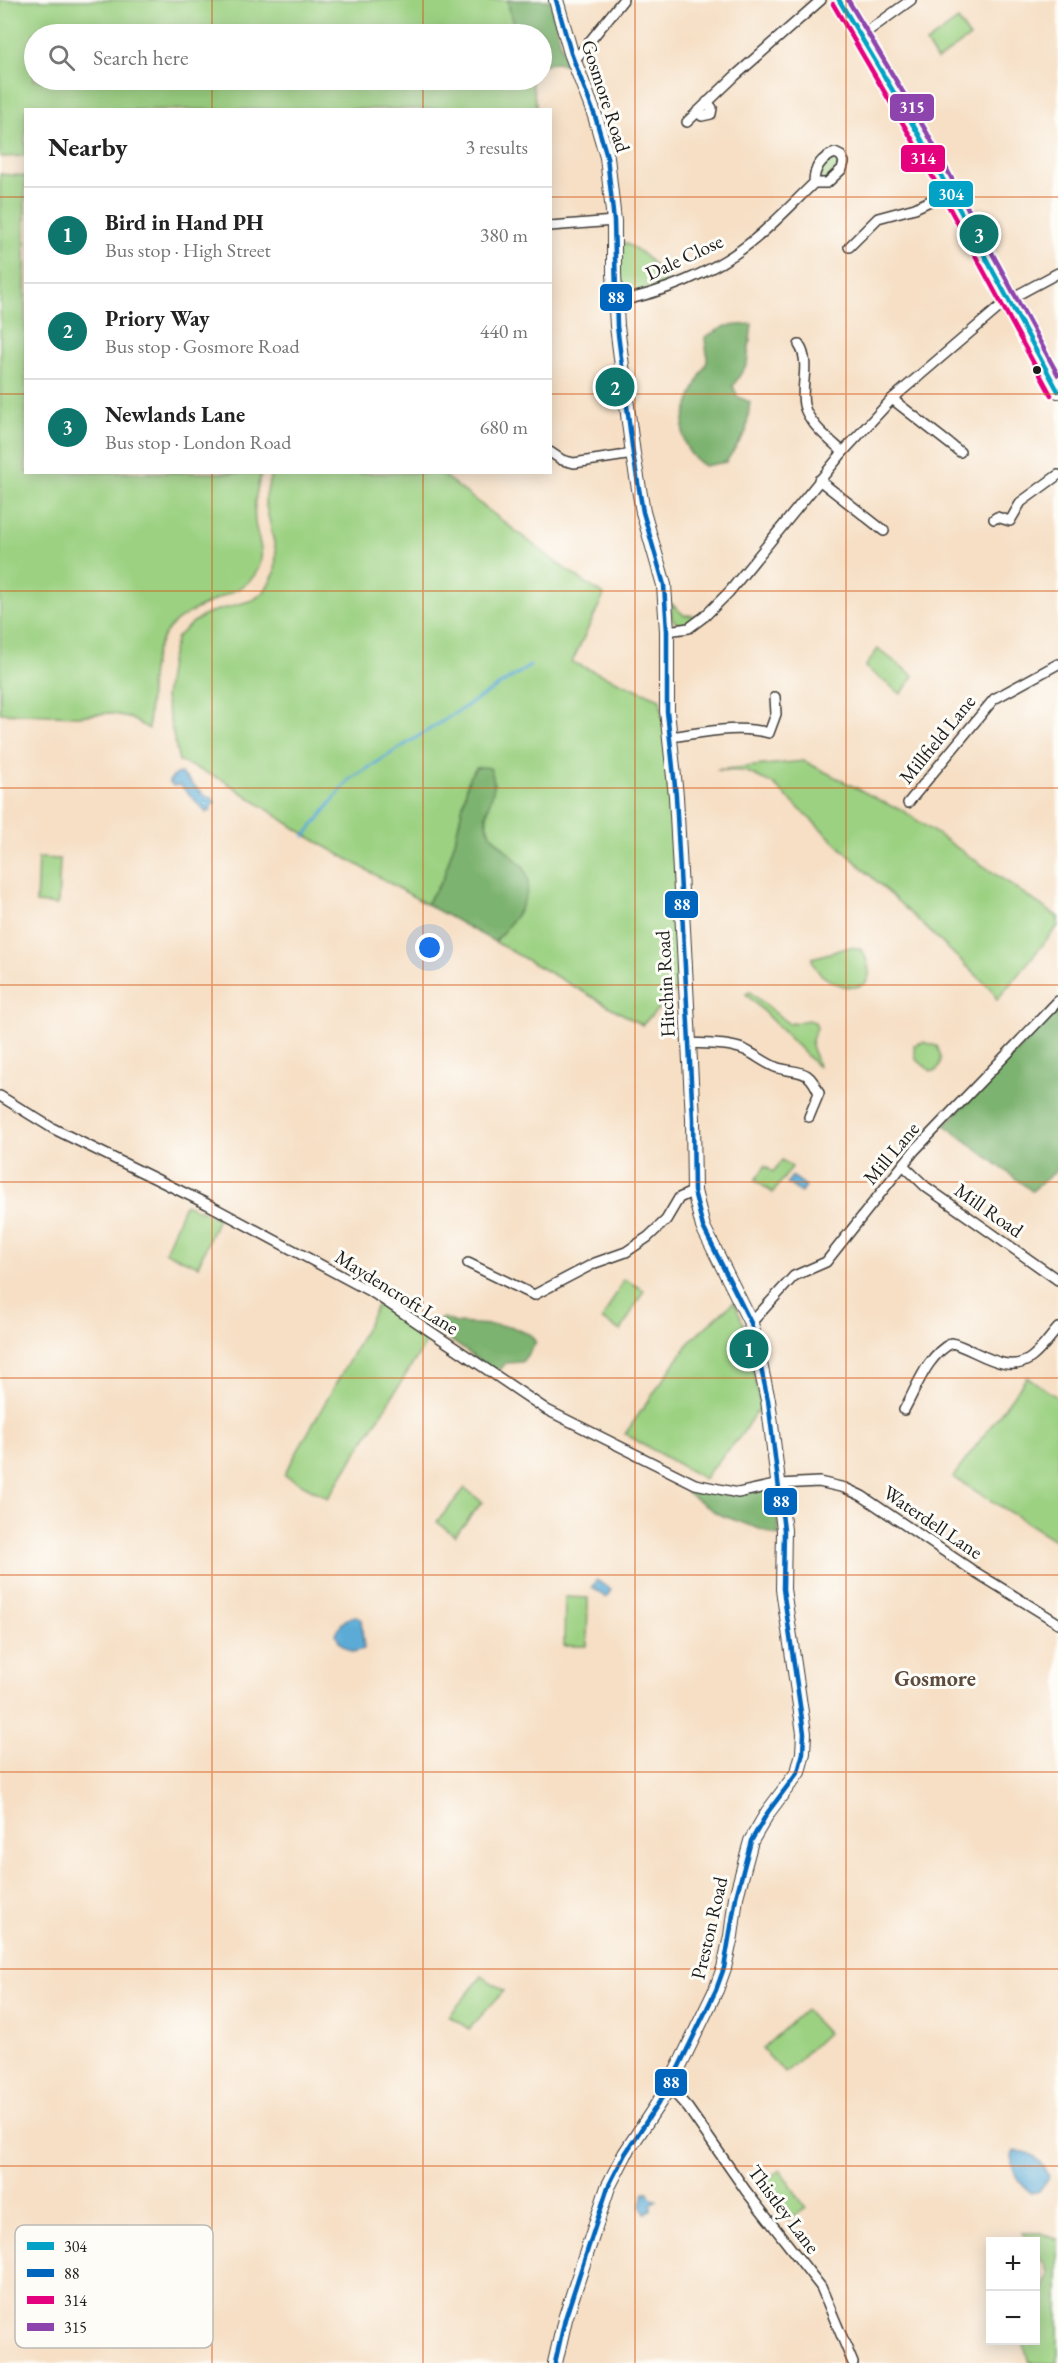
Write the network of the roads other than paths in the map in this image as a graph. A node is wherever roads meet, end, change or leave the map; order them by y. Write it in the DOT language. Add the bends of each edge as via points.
graph roads {
  1 [pos="556,0"];
  2 [pos="623,0"];
  3 [pos="820,0"];
  4 [pos="839,0"];
  5 [pos="911,0"];
  6 [pos="861,36"];
  7 [pos="574,61"];
  8 [pos="687,122"];
  9 [pos="814,183"];
  10 [pos="950,192"];
  11 [pos="614,221"];
  12 [pos="552,226"];
  13 [pos="849,247"];
  14 [pos="1058,273"];
  15 [pos="1008,300"];
  16 [pos="615,302"];
  17 [pos="799,345"];
  18 [pos="1058,390"];
  19 [pos="892,399"];
  20 [pos="843,452"];
  21 [pos="960,452"];
  22 [pos="552,453"];
  23 [pos="633,454"];
  24 [pos="1058,475"];
  25 [pos="819,480"];
  26 [pos="994,519"];
  27 [pos="884,531"];
  28 [pos="667,631"];
  29 [pos="1058,664"];
  30 [pos="776,697"];
  31 [pos="670,737"];
  32 [pos="908,803"];
  33 [pos="1058,1001"];
  34 [pos="688,1043"];
  35 [pos="0,1096"];
  36 [pos="809,1117"];
  37 [pos="903,1165"];
  38 [pos="694,1191"];
  39 [pos="468,1263"];
  40 [pos="1058,1280"];
  41 [pos="751,1323"];
  42 [pos="1058,1328"];
  43 [pos="904,1410"];
  44 [pos="779,1484"];
  45 [pos="1058,1623"];
  46 [pos="669,2087"];
  47 [pos="555,2363"];
  48 [pos="853,2363"];
  1 -- 7 [label="street, Gosmore Road"];
  2 -- 7 [label="street"];
  3 -- 8 [label="street"];
  4 -- 6 [label="street"];
  5 -- 6 [label="street"];
  6 -- 10 [label="street"];
  7 -- 11 [label="street, Gosmore Road" via="607,157"];
  9 -- 16 [label="street, Dale Close" via="764,232 726,259 680,282"];
  10 -- 13 [label="street" via="906,212 878,218"];
  10 -- 15 [label="street"];
  11 -- 12 [label="street"];
  11 -- 16 [label="street, Gosmore Road"];
  14 -- 15 [label="street"];
  15 -- 18 [label="street"];
  15 -- 19 [label="street"];
  16 -- 23 [label="street, Gosmore Road"];
  17 -- 20 [label="street" via="804,355 805,409"];
  19 -- 20 [label="street"];
  19 -- 21 [label="street"];
  20 -- 25 [label="street"];
  22 -- 23 [label="street" via="573,463"];
  23 -- 28 [label="street, Gosmore Road" via="643,512 664,585"];
  24 -- 26 [label="street" via="1021,502 1010,521"];
  25 -- 27 [label="street"];
  25 -- 28 [label="street" via="705,616 689,628"];
  28 -- 31 [label="street, Hitchin Road"];
  29 -- 32 [label="street, Millfield Lane" via="994,699"];
  30 -- 31 [label="street" via="776,714 769,733 740,729"];
  31 -- 34 [label="street, Hitchin Road"];
  33 -- 37 [label="street, Mill Lane"];
  34 -- 36 [label="street" via="743,1049 779,1068 805,1073 819,1093"];
  34 -- 38 [label="street, Hitchin Road"];
  35 -- 44 [label="street, Maydencroft Lane" via="52,1128 207,1204 375,1294 547,1410 633,1454 715,1490 738,1493"];
  37 -- 40 [label="street, Mill Road" via="926,1187"];
  37 -- 41 [label="street, Mill Lane" via="826,1262 794,1276"];
  38 -- 39 [label="street" via="679,1198 666,1220 626,1252 595,1263 534,1295"];
  38 -- 41 [label="street, Hitchin Road" via="703,1227"];
  41 -- 44 [label="street, Preston Road" via="772,1420"];
  42 -- 43 [label="street" via="1032,1358 1020,1364 1004,1365 952,1343 946,1346 935,1354"];
  44 -- 45 [label="street, Waterdell Lane" via="819,1482 862,1496"];
  44 -- 46 [label="street, Preston Road" via="784,1530 783,1589 802,1712 803,1753 798,1772 752,1841 736,1897 724,1968"];
  46 -- 47 [label="street, Preston Road" via="608,2187 565,2319"];
  46 -- 48 [label="street, Thistley Lane" via="821,2287"];
}
